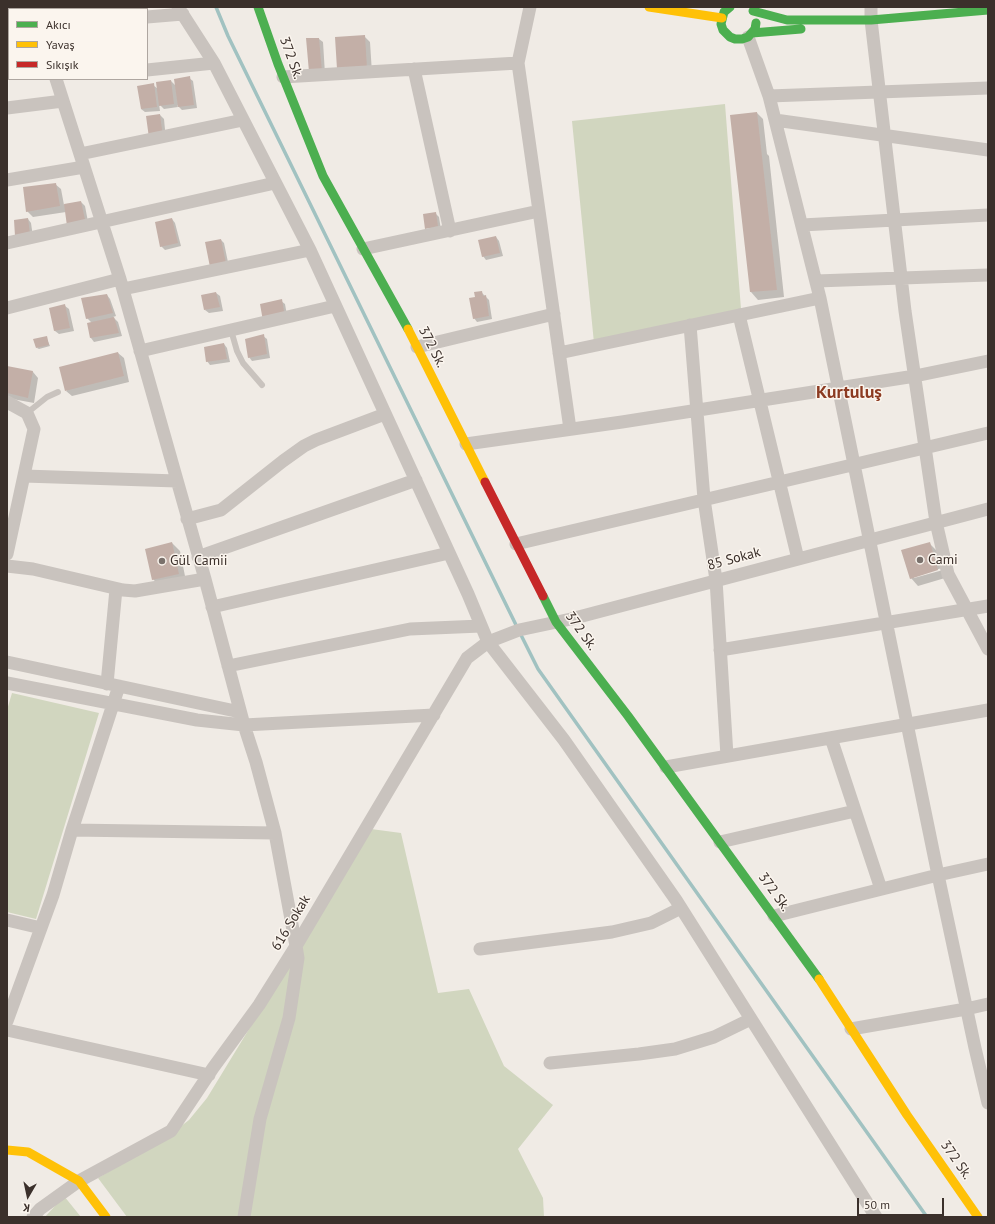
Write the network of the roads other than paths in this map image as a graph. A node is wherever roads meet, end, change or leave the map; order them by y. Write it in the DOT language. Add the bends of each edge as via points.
graph roads {
  1 [pos="258,7"];
  2 [pos="530,7"];
  3 [pos="649,7"];
  4 [pos="750,9"];
  5 [pos="988,10"];
  6 [pos="180,11"];
  7 [pos="725,11"];
  8 [pos="988,13"];
  9 [pos="148,17"];
  10 [pos="871,17"];
  11 [pos="750,35"];
  12 [pos="214,62"];
  13 [pos="518,63"];
  14 [pos="414,69"];
  15 [pos="148,70"];
  16 [pos="283,77"];
  17 [pos="56,80"];
  18 [pos="988,88"];
  19 [pos="879,92"];
  20 [pos="769,96"];
  21 [pos="63,101"];
  22 [pos="7,108"];
  23 [pos="243,120"];
  24 [pos="775,120"];
  25 [pos="884,136"];
  26 [pos="988,150"];
  27 [pos="80,154"];
  28 [pos="84,167"];
  29 [pos="7,180"];
  30 [pos="275,183"];
  31 [pos="539,211"];
  32 [pos="988,214"];
  33 [pos="894,219"];
  34 [pos="101,221"];
  35 [pos="802,225"];
  36 [pos="450,231"];
  37 [pos="7,243"];
  38 [pos="363,249"];
  39 [pos="310,250"];
  40 [pos="988,274"];
  41 [pos="901,278"];
  42 [pos="816,281"];
  43 [pos="121,284"];
  44 [pos="820,298"];
  45 [pos="335,306"];
  46 [pos="7,308"];
  47 [pos="554,314"];
  48 [pos="739,315"];
  49 [pos="690,325"];
  50 [pos="231,330"];
  51 [pos="417,347"];
  52 [pos="140,351"];
  53 [pos="559,353"];
  54 [pos="988,361"];
  55 [pos="915,376"];
  56 [pos="262,385"];
  57 [pos="838,387"];
  58 [pos="58,392"];
  59 [pos="760,400"];
  60 [pos="7,402"];
  61 [pos="697,410"];
  62 [pos="27,413"];
  63 [pos="385,414"];
  64 [pos="570,429"];
  65 [pos="988,433"];
  66 [pos="466,444"];
  67 [pos="925,448"];
  68 [pos="854,464"];
  69 [pos="24,476"];
  70 [pos="416,480"];
  71 [pos="177,481"];
  72 [pos="780,482"];
  73 [pos="704,499"];
  74 [pos="988,509"];
  75 [pos="187,519"];
  76 [pos="936,522"];
  77 [pos="869,540"];
  78 [pos="516,544"];
  79 [pos="449,553"];
  80 [pos="7,554"];
  81 [pos="198,557"];
  82 [pos="798,559"];
  83 [pos="7,566"];
  84 [pos="204,580"];
  85 [pos="716,580"];
  86 [pos="119,589"];
  87 [pos="988,606"];
  88 [pos="212,607"];
  89 [pos="967,610"];
  90 [pos="556,622"];
  91 [pos="886,622"];
  92 [pos="481,626"];
  93 [pos="488,642"];
  94 [pos="988,649"];
  95 [pos="720,650"];
  96 [pos="7,662"];
  97 [pos="228,666"];
  98 [pos="7,683"];
  99 [pos="113,685"];
  100 [pos="114,704"];
  101 [pos="988,710"];
  102 [pos="240,712"];
  103 [pos="434,715"];
  104 [pos="908,724"];
  105 [pos="244,725"];
  106 [pos="832,738"];
  107 [pos="727,756"];
  108 [pos="666,767"];
  109 [pos="856,811"];
  110 [pos="72,830"];
  111 [pos="275,833"];
  112 [pos="720,842"];
  113 [pos="988,864"];
  114 [pos="938,875"];
  115 [pos="881,889"];
  116 [pos="681,908"];
  117 [pos="774,916"];
  118 [pos="7,920"];
  119 [pos="41,928"];
  120 [pos="296,946"];
  121 [pos="480,949"];
  122 [pos="988,1004"];
  123 [pos="966,1009"];
  124 [pos="751,1019"];
  125 [pos="7,1021"];
  126 [pos="851,1029"];
  127 [pos="7,1030"];
  128 [pos="550,1063"];
  129 [pos="209,1075"];
  130 [pos="988,1103"];
  131 [pos="7,1150"];
  132 [pos="79,1181"];
  133 [pos="33,1217"];
  134 [pos="106,1217"];
  135 [pos="244,1217"];
  136 [pos="876,1217"];
  137 [pos="978,1217"];
  1 -- 16 [label="street, 372 Sk."];
  2 -- 13 [label="street"];
  3 -- 7 [label="street"];
  4 -- 10 [label="street" via="786,20"];
  4 -- 11 [label="street" via="756,17 756,23"];
  5 -- 10 [label="street"];
  6 -- 9 [label="street"];
  6 -- 12 [label="street"];
  7 -- 11 [label="street" via="721,24 730,37 742,39"];
  8 -- 10 [label="street"];
  10 -- 11 [label="street"];
  10 -- 19 [label="street"];
  11 -- 20 [label="street"];
  12 -- 15 [label="street"];
  12 -- 23 [label="street"];
  13 -- 14 [label="street"];
  13 -- 31 [label="street"];
  14 -- 16 [label="street"];
  14 -- 36 [label="street"];
  16 -- 38 [label="street, 372 Sk." via="323,176"];
  17 -- 21 [label="street"];
  18 -- 19 [label="street"];
  19 -- 20 [label="street"];
  19 -- 25 [label="street"];
  20 -- 24 [label="street"];
  21 -- 22 [label="street"];
  21 -- 27 [label="street"];
  23 -- 27 [label="street"];
  23 -- 30 [label="street"];
  24 -- 25 [label="street"];
  24 -- 35 [label="street"];
  25 -- 26 [label="street"];
  25 -- 33 [label="street"];
  27 -- 28 [label="street"];
  28 -- 29 [label="street"];
  28 -- 34 [label="street"];
  30 -- 34 [label="street"];
  30 -- 39 [label="street"];
  31 -- 36 [label="street"];
  31 -- 47 [label="street"];
  32 -- 33 [label="street"];
  33 -- 35 [label="street"];
  33 -- 41 [label="street"];
  34 -- 37 [label="street"];
  34 -- 43 [label="street"];
  35 -- 42 [label="street"];
  36 -- 38 [label="street"];
  38 -- 51 [label="street, 372 Sk."];
  39 -- 43 [label="street"];
  39 -- 45 [label="street"];
  40 -- 41 [label="street"];
  41 -- 42 [label="street"];
  41 -- 55 [label="street"];
  42 -- 44 [label="street"];
  43 -- 46 [label="street"];
  43 -- 52 [label="street"];
  44 -- 48 [label="street"];
  44 -- 57 [label="street"];
  45 -- 50 [label="street"];
  45 -- 63 [label="street"];
  47 -- 51 [label="street"];
  47 -- 53 [label="street"];
  48 -- 49 [label="street"];
  48 -- 59 [label="street"];
  49 -- 53 [label="street"];
  49 -- 61 [label="street"];
  50 -- 52 [label="street"];
  50 -- 56 [label="lane" via="243,363"];
  51 -- 66 [label="street, 372 Sk."];
  52 -- 71 [label="street"];
  53 -- 64 [label="street"];
  54 -- 55 [label="street"];
  55 -- 57 [label="street"];
  55 -- 67 [label="street"];
  57 -- 59 [label="street"];
  57 -- 68 [label="street"];
  58 -- 62 [label="lane" via="47,397"];
  59 -- 61 [label="street"];
  59 -- 72 [label="street"];
  60 -- 62 [label="street"];
  61 -- 64 [label="street"];
  61 -- 73 [label="street"];
  62 -- 69 [label="street" via="34,429"];
  63 -- 70 [label="street"];
  63 -- 75 [label="street" via="304,446 221,510"];
  64 -- 66 [label="street"];
  65 -- 67 [label="street"];
  66 -- 78 [label="street, 372 Sk."];
  67 -- 68 [label="street"];
  67 -- 76 [label="street"];
  68 -- 72 [label="street"];
  68 -- 77 [label="street"];
  69 -- 71 [label="street"];
  69 -- 80 [label="street"];
  70 -- 79 [label="street"];
  70 -- 81 [label="street"];
  71 -- 75 [label="street"];
  72 -- 73 [label="street"];
  72 -- 82 [label="street"];
  73 -- 78 [label="street"];
  73 -- 85 [label="street"];
  74 -- 76 [label="street, 85 Sokak"];
  75 -- 81 [label="street"];
  76 -- 77 [label="street, 85 Sokak"];
  76 -- 89 [label="street" via="948,574"];
  77 -- 82 [label="street, 85 Sokak"];
  77 -- 91 [label="street"];
  78 -- 90 [label="street, 372 Sk."];
  79 -- 88 [label="street"];
  79 -- 92 [label="street"];
  81 -- 84 [label="street"];
  82 -- 85 [label="street, 85 Sokak"];
  83 -- 86 [label="street" via="33,569"];
  84 -- 86 [label="street" via="135,591"];
  84 -- 88 [label="street"];
  85 -- 90 [label="street, 85 Sokak"];
  85 -- 95 [label="street"];
  86 -- 99 [label="street"];
  87 -- 89 [label="street"];
  88 -- 97 [label="street"];
  89 -- 91 [label="street"];
  89 -- 94 [label="street"];
  90 -- 93 [label="street, 85 Sokak" via="519,630"];
  90 -- 108 [label="street, 372 Sk."];
  91 -- 95 [label="street"];
  91 -- 104 [label="street"];
  92 -- 93 [label="street"];
  92 -- 97 [label="street" via="410,629"];
  93 -- 103 [label="street, 616 Sokak" via="467,658"];
  93 -- 116 [label="street" via="564,740"];
  95 -- 107 [label="street"];
  96 -- 99 [label="street"];
  97 -- 102 [label="street"];
  98 -- 100 [label="street"];
  99 -- 100 [label="street"];
  99 -- 102 [label="street"];
  100 -- 105 [label="street" via="197,720"];
  100 -- 110 [label="street"];
  101 -- 104 [label="street"];
  102 -- 105 [label="street"];
  103 -- 105 [label="street"];
  103 -- 120 [label="street, 616 Sokak"];
  104 -- 106 [label="street"];
  104 -- 114 [label="street"];
  105 -- 111 [label="street"];
  106 -- 107 [label="street"];
  106 -- 109 [label="street"];
  107 -- 108 [label="street"];
  108 -- 112 [label="street, 372 Sk."];
  109 -- 112 [label="street"];
  109 -- 115 [label="street"];
  110 -- 111 [label="street"];
  110 -- 119 [label="street"];
  111 -- 120 [label="street"];
  112 -- 117 [label="street, 372 Sk."];
  113 -- 114 [label="street"];
  114 -- 115 [label="street"];
  114 -- 123 [label="street"];
  115 -- 117 [label="street"];
  116 -- 121 [label="street" via="650,923 612,932"];
  116 -- 124 [label="street"];
  117 -- 126 [label="street, 372 Sk."];
  118 -- 119 [label="street"];
  119 -- 125 [label="street"];
  120 -- 129 [label="street, 616 Sokak" via="259,1005"];
  120 -- 135 [label="street" via="298,958 289,1018 260,1119"];
  122 -- 123 [label="street"];
  123 -- 126 [label="street"];
  123 -- 130 [label="street"];
  124 -- 128 [label="street" via="714,1037 675,1049"];
  124 -- 136 [label="street"];
  126 -- 137 [label="street, 372 Sk."];
  127 -- 129 [label="street"];
  129 -- 132 [label="street, 616 Sokak" via="171,1131"];
  131 -- 132 [label="street" via="28,1152"];
  132 -- 133 [label="street, 616 Sokak"];
  132 -- 134 [label="street"];
}
